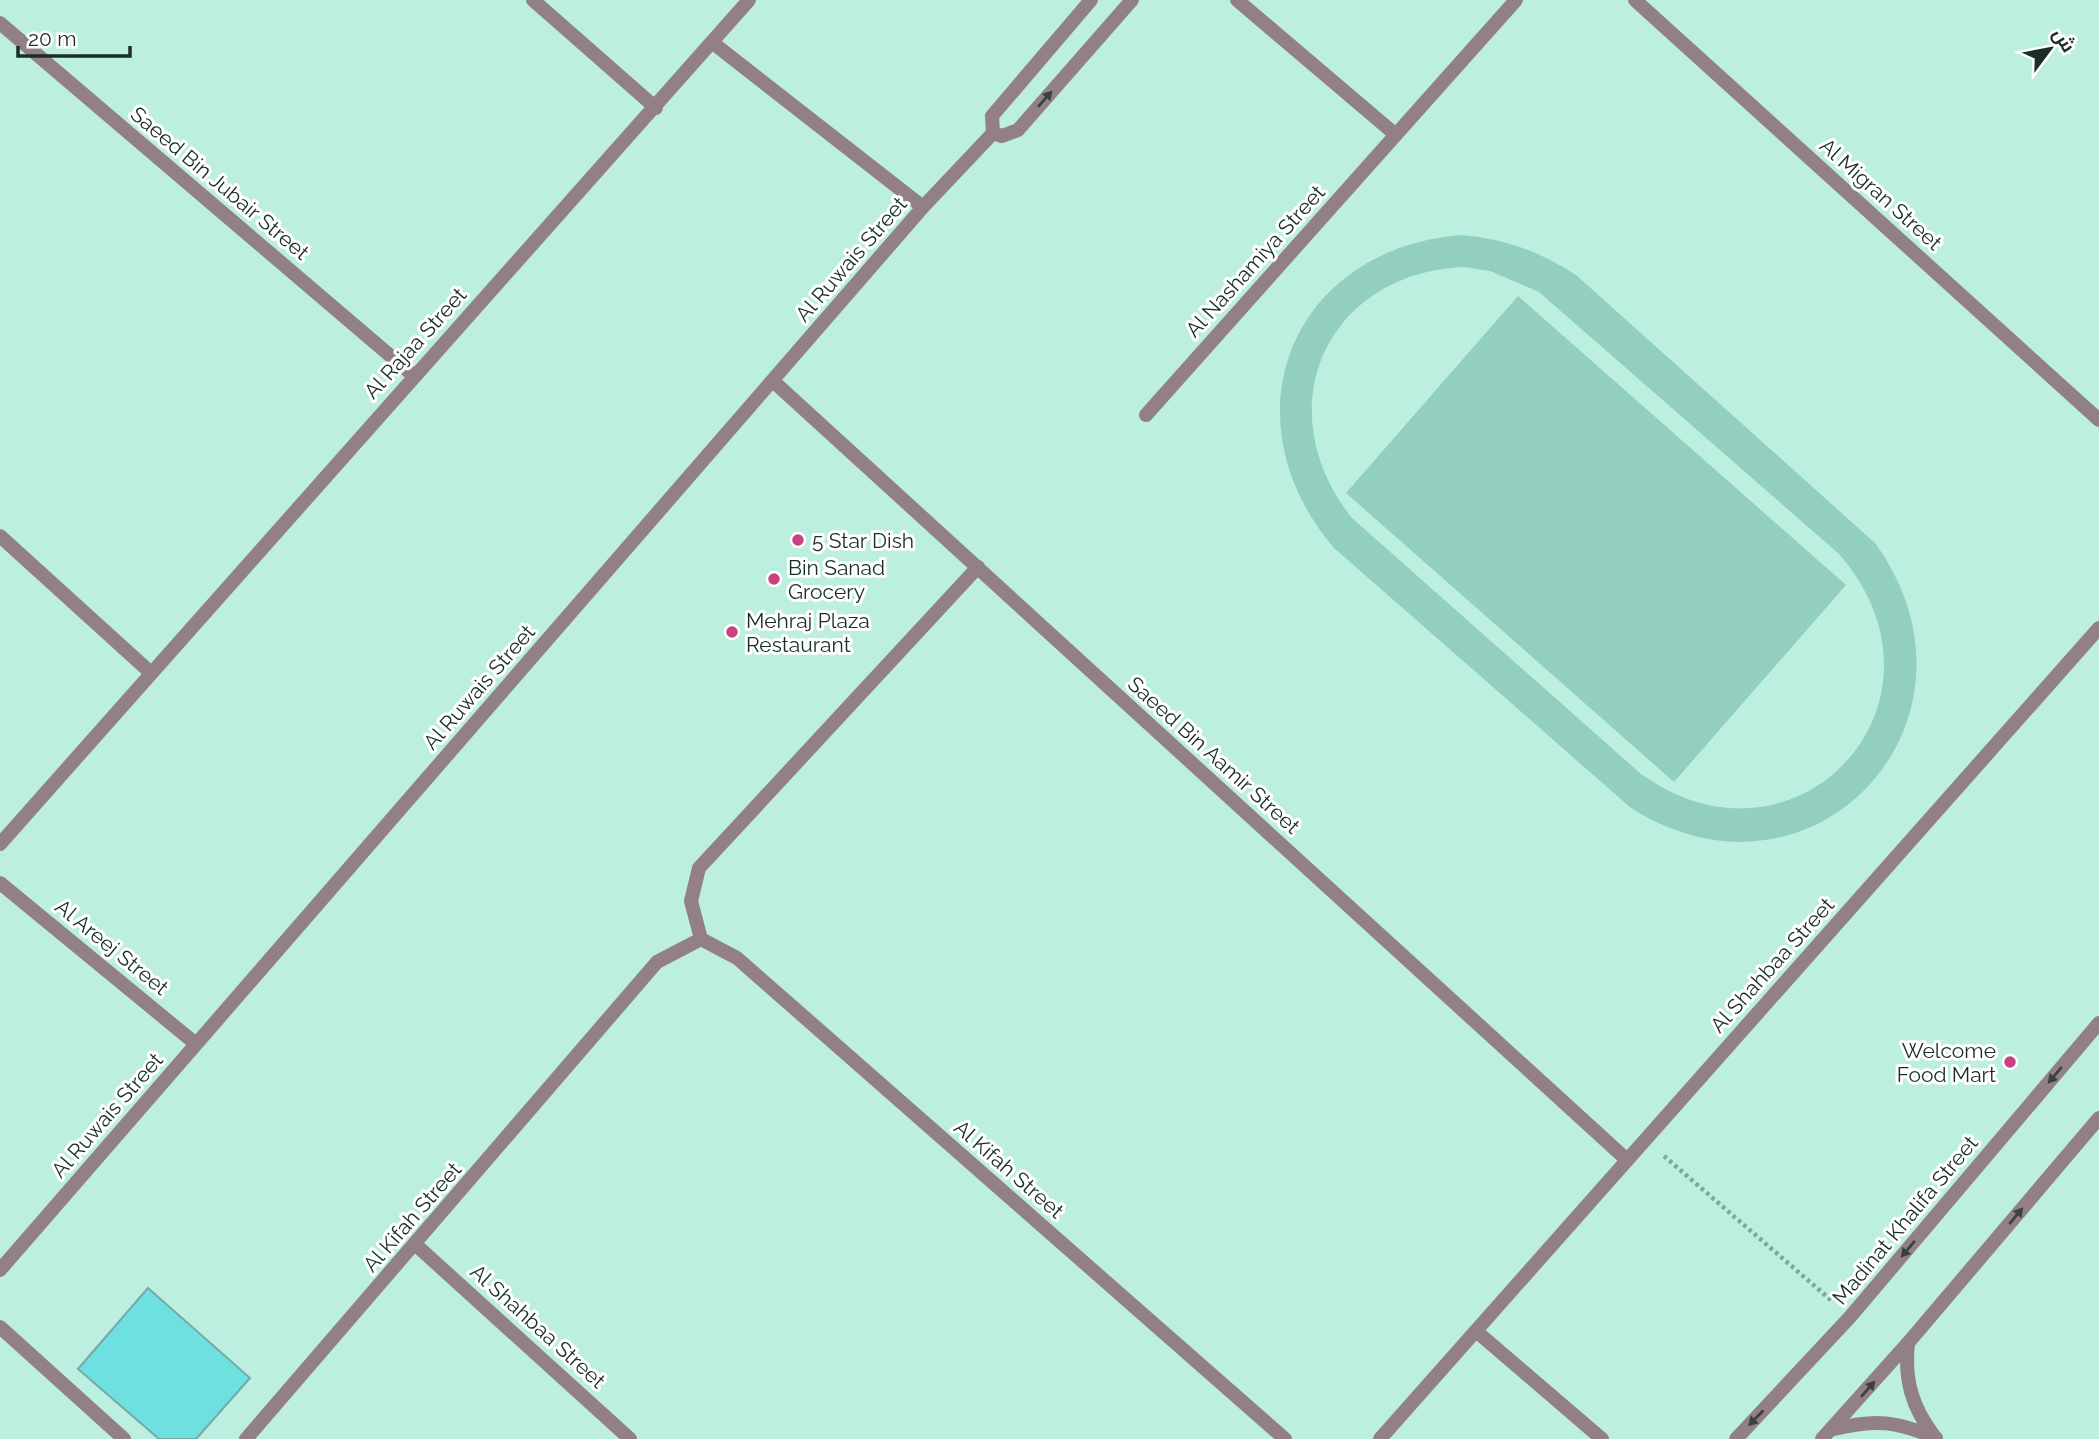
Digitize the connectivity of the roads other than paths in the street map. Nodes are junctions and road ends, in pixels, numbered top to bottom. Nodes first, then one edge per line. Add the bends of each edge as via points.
1 (533, 0) edge
2 (750, 0) edge
3 (1091, 0) edge
4 (1132, 0) edge
5 (1237, 0) edge
6 (1516, 0) edge
7 (1635, 0) edge
8 (0, 23) edge
9 (713, 43) junction
10 (656, 108) junction
11 (993, 133) junction
12 (1396, 135) junction
13 (923, 207) junction
14 (414, 376) junction
15 (773, 381) junction
16 (1146, 415) dead end
17 (2099, 420) edge
18 (0, 536) edge
19 (978, 567) junction
20 (2099, 628) edge
21 (151, 673) junction
22 (0, 844) edge
23 (0, 883) edge
24 (701, 939) junction
25 (2099, 1023) edge
26 (196, 1044) junction
27 (2099, 1118) edge
28 (1627, 1160) junction
29 (416, 1245) junction
30 (0, 1270) edge
31 (0, 1327) edge
32 (1476, 1331) junction
33 (1908, 1343) junction
34 (1834, 1429) junction
35 (1603, 1438) edge
36 (1936, 1438) edge
37 (124, 1439) edge
38 (246, 1439) edge
39 (630, 1439) edge
40 (1284, 1439) edge
41 (1380, 1439) edge
42 (1736, 1439) edge
43 (1822, 1439) edge

1 - 10 street
2 - 9 street, Al Rajaa Street
3 - 11 street via 992,116
11 -> 4 street via 1018,130
5 - 12 street
6 - 12 street, Al Nashamiya Street
7 - 17 street, Al Migran Street
8 - 14 street, Saeed Bin Jubair Street
9 - 10 street, Al Rajaa Street
9 - 13 street
10 - 14 street, Al Rajaa Street
11 - 13 street, Al Ruwais Street
12 - 16 street, Al Nashamiya Street
13 - 15 street, Al Ruwais Street
14 - 21 street, Al Rajaa Street
15 - 19 street, Saeed Bin Aamir Street
15 - 26 street, Al Ruwais Street
18 - 21 street
19 - 24 street via 699,868 691,901
19 - 28 street, Saeed Bin Aamir Street
20 - 28 street, Al Shahbaa Street
21 - 22 street, Al Rajaa Street
23 - 26 street, Al Areej Street
24 - 29 street, Al Kifah Street via 657,962
24 - 40 street, Al Kifah Street via 737,958
25 -> 42 street, Madinat Khalifa Street via 1850,1317
26 - 30 street, Al Ruwais Street
33 -> 27 street
28 - 32 street, Al Shahbaa Street
29 - 38 street, Al Kifah Street
29 - 39 street, Al Shahbaa Street
31 - 37 street
32 - 35 street
32 - 41 street, Al Shahbaa Street
34 -> 33 street
33 - 36 street via 1910,1394 1920,1418
34 - 36 street via 1868,1421 1903,1424
34 - 43 street

